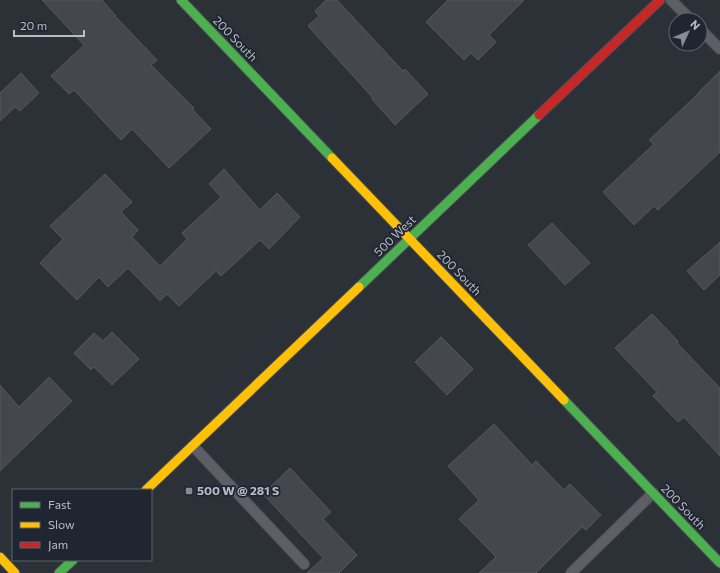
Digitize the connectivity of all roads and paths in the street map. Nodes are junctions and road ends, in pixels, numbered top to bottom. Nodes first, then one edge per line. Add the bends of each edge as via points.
1 (181, 0) edge
2 (660, 0) edge
3 (671, 0) edge
4 (683, 12) edge
5 (708, 37) edge
6 (720, 49) edge
7 (410, 238) junction
8 (192, 446) junction
9 (147, 489) edge
10 (652, 493) junction
11 (0, 557) edge
12 (72, 561) edge
13 (720, 563) edge
14 (304, 564) dead end
15 (15, 573) edge
16 (59, 573) edge
17 (571, 573) edge

1 - 7 street, 200 South
2 - 7 street, 500 West
3 - 4 lane
5 - 6 lane
7 - 8 street, 500 West
7 - 10 street, 200 South
8 - 9 street, 500 West
8 - 14 lane
10 - 13 street, 200 South
10 - 17 lane
11 - 15 street
12 - 16 street

